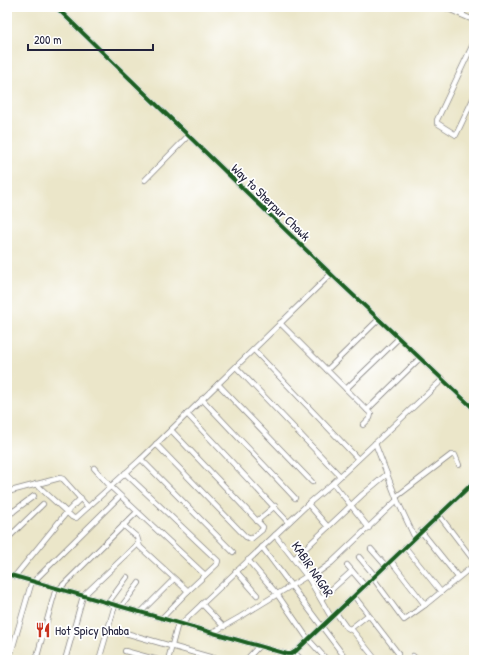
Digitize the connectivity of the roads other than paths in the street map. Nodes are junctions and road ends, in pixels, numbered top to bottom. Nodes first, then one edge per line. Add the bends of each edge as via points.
1 (56, 7) edge
2 (445, 7) edge
3 (465, 7) edge
4 (462, 15) junction
5 (474, 16) edge
6 (474, 42) edge
7 (474, 97) edge
8 (188, 136) junction
9 (145, 180) dead end
10 (331, 274) junction
11 (379, 319) junction
12 (280, 323) junction
13 (399, 338) junction
14 (254, 350) junction
15 (420, 358) junction
16 (236, 367) junction
17 (327, 370) junction
18 (443, 379) junction
19 (218, 384) junction
20 (346, 389) junction
21 (202, 399) junction
22 (474, 409) edge
23 (367, 410) junction
24 (187, 414) junction
25 (363, 425) dead end
26 (171, 430) junction
27 (156, 444) junction
28 (375, 444) junction
29 (141, 459) junction
30 (358, 459) junction
31 (459, 464) dead end
32 (94, 468) dead end
33 (125, 473) junction
34 (387, 474) junction
35 (340, 476) junction
36 (312, 482) dead end
37 (474, 482) edge
38 (333, 483) junction
39 (36, 484) junction
40 (110, 486) junction
41 (7, 492) edge
42 (34, 496) dead end
43 (120, 496) junction
44 (81, 498) junction
45 (295, 498) dead end
46 (396, 498) junction
47 (43, 504) dead end
48 (308, 504) junction
49 (7, 506) edge
50 (275, 506) junction
51 (351, 506) junction
52 (88, 507) junction
53 (13, 512) junction
54 (67, 512) junction
55 (137, 512) junction
56 (439, 515) junction
57 (7, 516) edge
58 (257, 521) junction
59 (288, 522) junction
60 (123, 525) junction
61 (328, 526) junction
62 (369, 528) junction
63 (421, 531) junction
64 (275, 535) junction
65 (415, 538) junction
66 (7, 539) edge
67 (138, 544) junction
68 (262, 547) junction
69 (405, 547) junction
70 (371, 549) dead end
71 (233, 552) dead end
72 (359, 557) dead end
73 (294, 559) junction
74 (248, 560) junction
75 (474, 560) edge
76 (391, 561) junction
77 (347, 565) dead end
78 (474, 565) edge
79 (386, 566) junction
80 (236, 571) junction
81 (352, 571) junction
82 (7, 574) edge
83 (205, 575) junction
84 (15, 576) junction
85 (127, 577) dead end
86 (374, 577) junction
87 (458, 577) junction
88 (308, 578) junction
89 (174, 579) junction
90 (33, 581) junction
91 (139, 583) dead end
92 (292, 586) junction
93 (365, 586) junction
94 (57, 588) junction
95 (188, 591) junction
96 (441, 592) junction
97 (277, 594) junction
98 (257, 595) dead end
99 (83, 596) junction
100 (354, 596) junction
101 (321, 599) junction
102 (108, 603) junction
103 (202, 604) junction
104 (115, 605) junction
105 (426, 605) junction
106 (121, 606) junction
107 (141, 612) junction
108 (336, 613) junction
109 (368, 615) junction
110 (331, 617) junction
111 (162, 618) junction
112 (179, 623) junction
113 (322, 626) junction
114 (224, 627) junction
115 (350, 629) junction
116 (122, 632) dead end
117 (212, 633) junction
118 (308, 639) junction
119 (171, 646) junction
120 (259, 646) junction
121 (125, 651) dead end
122 (293, 653) junction
123 (344, 656) dead end
124 (413, 656) dead end
125 (9, 660) edge
126 (36, 660) edge
127 (65, 660) edge
128 (99, 660) edge
129 (158, 660) edge
130 (168, 660) edge
131 (220, 660) edge
132 (246, 660) edge
133 (287, 660) edge
134 (302, 660) edge
135 (327, 660) edge
136 (376, 660) edge
137 (396, 660) edge
138 (418, 660) edge

1 - 8 street, Way to Sherpur Chowk
2 - 4 street
3 - 4 street
4 - 5 street via 471,19
6 - 7 street via 437,123 456,135
8 - 9 street
8 - 10 street, Way to Sherpur Chowk
10 - 11 street, Way to Sherpur Chowk
10 - 12 street
11 - 13 street, Way to Sherpur Chowk
11 - 17 street
12 - 14 street
12 - 17 street
13 - 15 street, Way to Sherpur Chowk
13 - 20 street
14 - 16 street
14 - 30 street
15 - 18 street, Way to Sherpur Chowk
15 - 23 street
16 - 19 street
16 - 35 street
17 - 20 street
18 - 22 street, Way to Sherpur Chowk
18 - 28 street
19 - 21 street
19 - 36 street
20 - 23 street
21 - 24 street
21 - 45 street
23 - 25 street via 371,416
24 - 26 street
24 - 50 street
26 - 27 street
26 - 58 street
27 - 29 street
27 - 58 street via 247,539 262,529
28 - 30 street
28 - 34 street
29 - 33 street
29 - 71 street
30 - 35 street
31 - 46 street via 455,455 451,455
32 - 40 street
33 - 40 street
33 - 83 street via 218,560
34 - 46 street
34 - 51 street
35 - 38 street
37 - 56 street
38 - 48 street
38 - 51 street
39 - 41 street
39 - 44 street via 60,478
39 - 54 street
40 - 43 street
40 - 52 street
42 - 53 street
43 - 55 street
43 - 90 street
44 - 52 street
44 - 54 street
46 - 62 street
46 - 65 street
47 - 66 street
48 - 59 street
48 - 61 street
49 - 53 street
50 - 58 street
50 - 59 street
51 - 61 street
51 - 62 street
52 - 54 street via 74,518
53 - 57 street
54 - 84 street
55 - 60 street
55 - 83 street
56 - 63 street
56 - 75 street
59 - 64 street
60 - 67 street via 137,537
60 - 94 street
61 - 73 street
62 - 88 street via 331,563
63 - 65 street
63 - 87 street
64 - 68 street
64 - 73 street, KABIR NAGAR
65 - 69 street
67 - 89 street
67 - 99 street
68 - 74 street
68 - 92 street
69 - 76 street
69 - 96 street
70 - 79 street
72 - 86 street
73 - 88 street, KABIR NAGAR
74 - 80 street
74 - 97 street
76 - 79 street
76 - 105 street
77 - 81 street
78 - 87 street
79 - 86 street
80 - 98 street
80 - 103 street
81 - 93 street
81 - 101 street
82 - 84 street
83 - 95 street
84 - 90 street
85 - 102 street
86 - 93 street
86 - 105 street via 404,620
87 - 96 street
88 - 92 street
88 - 101 street, KABIR NAGAR
89 - 95 street
89 - 107 street
90 - 94 street
90 - 125 street
91 - 106 street
92 - 97 street
92 - 113 street
93 - 100 street
94 - 99 street
94 - 126 street
95 - 111 street
96 - 105 street
97 - 114 street
97 - 118 street
99 - 102 street
99 - 127 street
100 - 108 street
100 - 109 street
101 - 110 street, KABIR NAGAR
102 - 104 street
103 - 112 street
103 - 114 street
104 - 106 street
104 - 128 street
106 - 107 street
107 - 111 street
108 - 110 street
108 - 115 street
109 - 115 street
109 - 137 street via 398,653
110 - 113 street
111 - 112 street
112 - 117 street
112 - 119 street
113 - 118 street
113 - 123 street
114 - 117 street
115 - 136 street
116 - 119 street
117 - 120 street
118 - 122 street
118 - 135 street
119 - 130 street
119 - 131 street
120 - 122 street via 287,654
120 - 132 street
121 - 129 street
122 - 133 street
122 - 134 street
124 - 138 street

